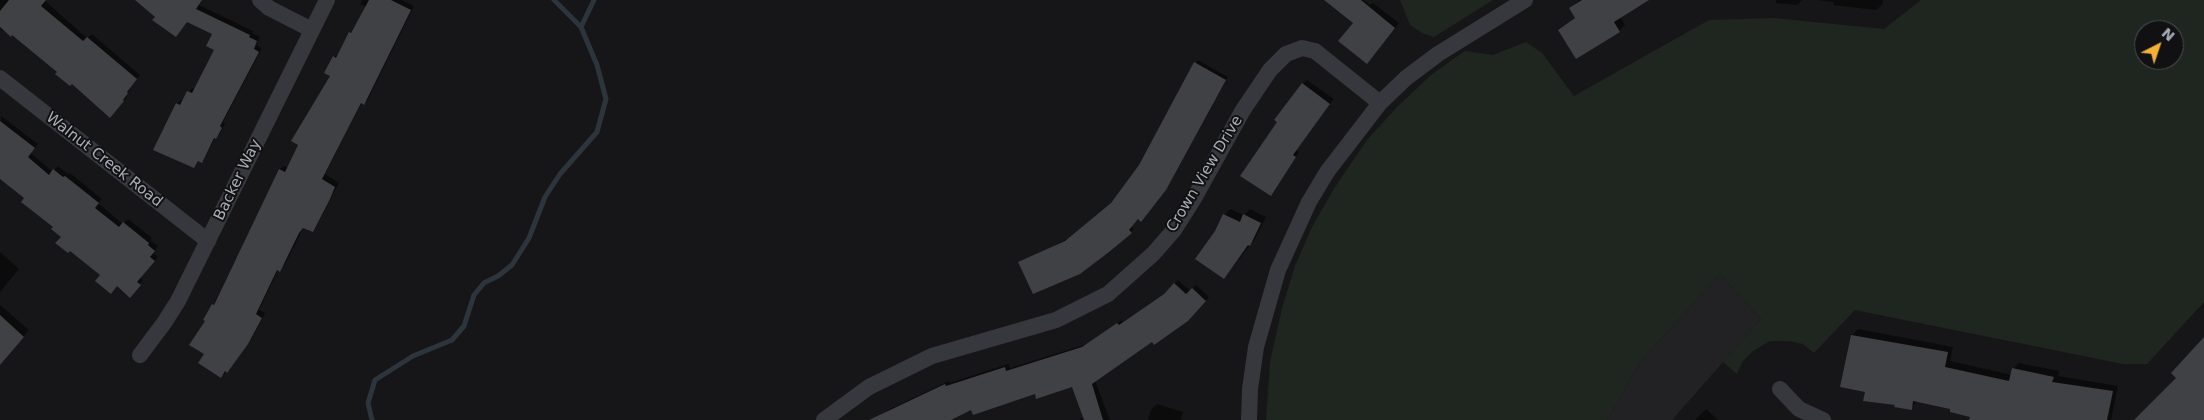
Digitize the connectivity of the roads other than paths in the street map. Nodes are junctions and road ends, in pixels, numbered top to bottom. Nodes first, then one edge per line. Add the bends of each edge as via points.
1 (260, 0) edge
2 (327, 0) edge
3 (1525, 0) edge
4 (312, 30) junction
5 (0, 78) edge
6 (1380, 103) junction
7 (208, 241) junction
8 (140, 355) dead end
9 (1780, 389) dead end
10 (824, 420) edge
11 (1249, 420) edge
12 (1822, 420) edge

1 - 4 street
2 - 4 street, Backer Way
3 - 6 street via 1438,54
4 - 7 street, Backer Way
5 - 7 street, Walnut Creek Road
6 - 10 street, Crown View Drive via 1315,51 1302,48 1286,54 1270,70 1243,110 1174,230 1153,254 1108,294 1050,322 932,356 869,387
6 - 11 street via 1327,172 1281,262 1256,347
7 - 8 street, Backer Way via 178,301
9 - 12 street via 1800,409

